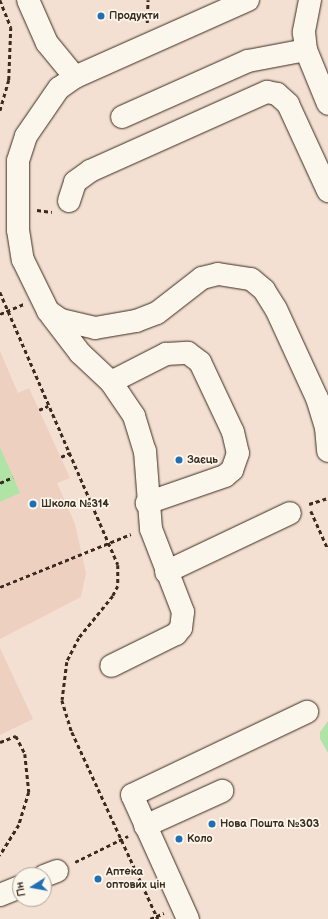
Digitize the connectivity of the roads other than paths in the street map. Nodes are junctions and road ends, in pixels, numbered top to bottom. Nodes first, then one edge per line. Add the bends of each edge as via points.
1 (28, 0) edge
2 (248, 0) edge
3 (310, 0) edge
4 (306, 50) junction
5 (75, 77) junction
6 (328, 104) edge
7 (122, 117) dead end
8 (328, 191) edge
9 (62, 206) road end
10 (48, 311) junction
11 (111, 382) junction
12 (328, 451) edge
13 (147, 503) junction
14 (299, 508) road end
15 (166, 572) junction
16 (111, 666) dead end
17 (307, 712) dead end
18 (222, 791) dead end
19 (145, 826) junction
20 (12, 891) edge
21 (0, 896) edge
22 (188, 919) edge

1 - 5 lane via 47,43
2 - 5 lane
3 - 4 lane via 304,32
4 - 6 lane
4 - 7 lane via 248,61
5 - 10 lane via 59,88 44,107 26,136 18,161 18,230 23,260
8 - 9 lane via 288,104 277,94 267,92 90,171 75,182
10 - 11 lane via 70,342
10 - 12 lane via 61,320 76,325 95,328 117,325 157,313 202,278 218,274 251,279 264,290 276,309 317,398 326,428
11 - 13 lane via 131,410 141,434 145,451
11 - 13 lane via 166,354 188,353 200,362 233,432 238,453 232,470 225,476
13 - 15 lane via 151,529
14 - 15 lane
15 - 16 lane via 182,612 182,628 170,639
17 - 19 lane via 132,795
18 - 19 lane
19 - 22 lane
20 - 21 lane

